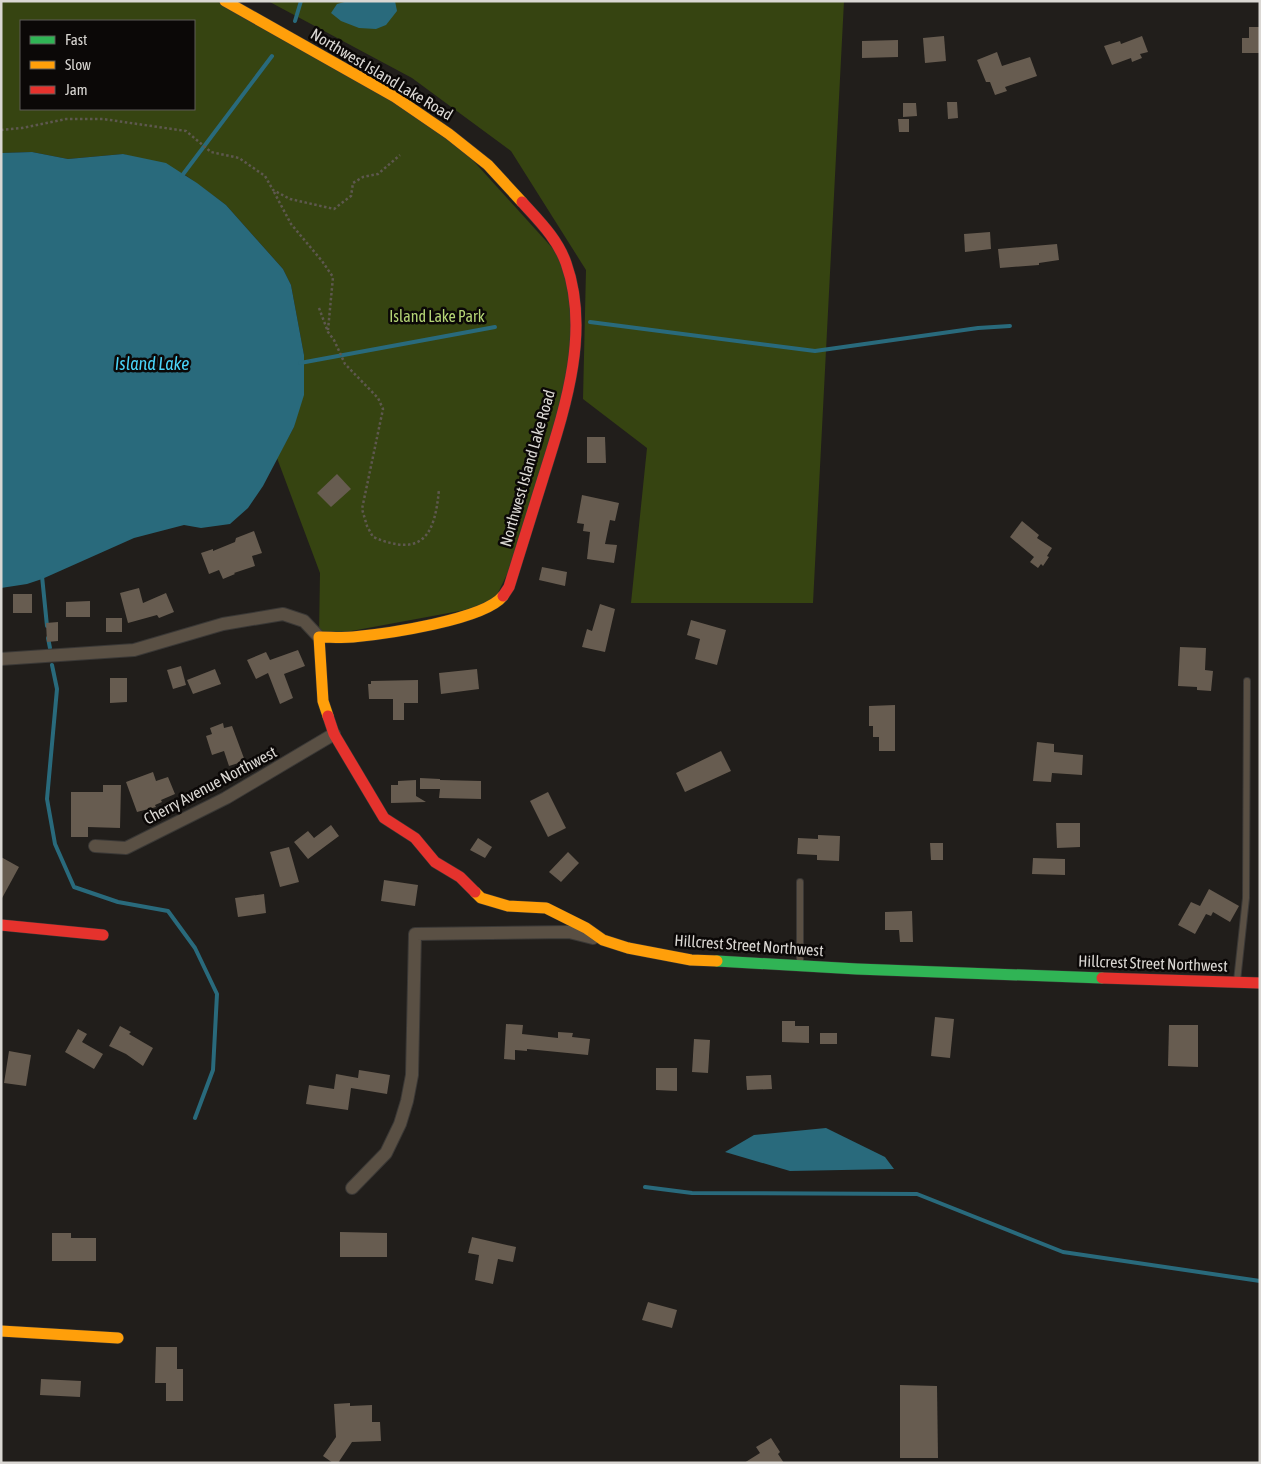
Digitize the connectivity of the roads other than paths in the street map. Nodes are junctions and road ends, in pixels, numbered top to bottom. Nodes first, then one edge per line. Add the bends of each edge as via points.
1 (225, 1) edge
2 (319, 637) junction
3 (1, 659) edge
4 (1246, 681) dead end
5 (334, 734) junction
6 (95, 846) dead end
7 (800, 882) dead end
8 (1, 925) edge
9 (103, 935) dead end
10 (603, 940) junction
11 (800, 966) junction
12 (1236, 982) junction
13 (1260, 983) edge
14 (352, 1188) dead end
15 (1, 1331) edge
16 (118, 1338) dead end

1 - 2 street, Northwest Island Lake Road via 395,97 450,134 488,165 552,235 566,263 576,308 574,350 564,410 509,587 502,599 461,617 389,632
2 - 3 street via 304,621 283,614 223,624 134,650
2 - 5 street, Hillcrest Street Northwest via 323,701
4 - 12 lane via 1246,898
5 - 6 street, Cherry Avenue Northwest via 226,798 126,848
5 - 10 street, Hillcrest Street Northwest via 384,818 415,838 436,862 481,898 508,906 546,908
7 - 11 lane
8 - 9 street
10 - 11 street, Hillcrest Street Northwest via 691,960
10 - 14 street via 569,932 415,934 412,1075 407,1100 386,1153
11 - 12 street, Hillcrest Street Northwest
12 - 13 street, Hillcrest Street Northwest
15 - 16 street

